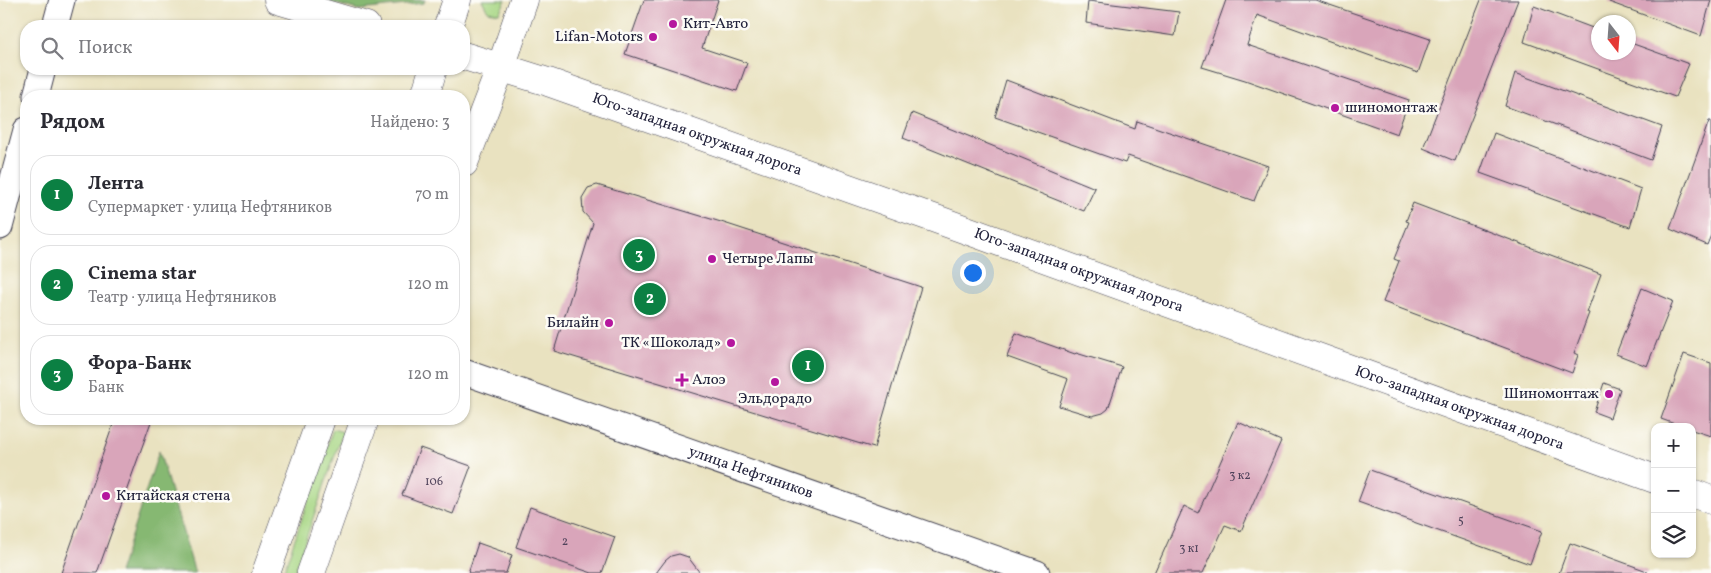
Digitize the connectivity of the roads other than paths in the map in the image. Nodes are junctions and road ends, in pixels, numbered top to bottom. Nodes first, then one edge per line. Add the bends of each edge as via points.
1 (62, 0) edge
2 (278, 0) edge
3 (457, 0) edge
4 (524, 0) edge
5 (57, 20) edge
6 (346, 20) edge
7 (450, 20) edge
8 (470, 58) edge
9 (501, 67) junction
10 (41, 75) edge
11 (431, 75) edge
12 (38, 90) edge
13 (427, 90) edge
14 (470, 147) edge
15 (20, 152) edge
16 (0, 227) edge
17 (470, 374) edge
18 (319, 425) edge
19 (358, 425) edge
20 (1651, 478) edge
21 (1696, 494) edge
22 (1711, 500) edge
23 (266, 573) edge
24 (311, 573) edge
25 (1037, 573) edge

1 - 5 street
2 - 6 main road
3 - 7 main road
4 - 9 main road
8 - 9 main road, Юго-западная окружная дорога
9 - 14 main road
9 - 20 main road, Юго-западная окружная дорога via 936,219
10 - 12 street
11 - 13 main road
15 - 16 street
17 - 25 street, улица Нефтяников
18 - 23 main road
19 - 24 main road
21 - 22 main road

